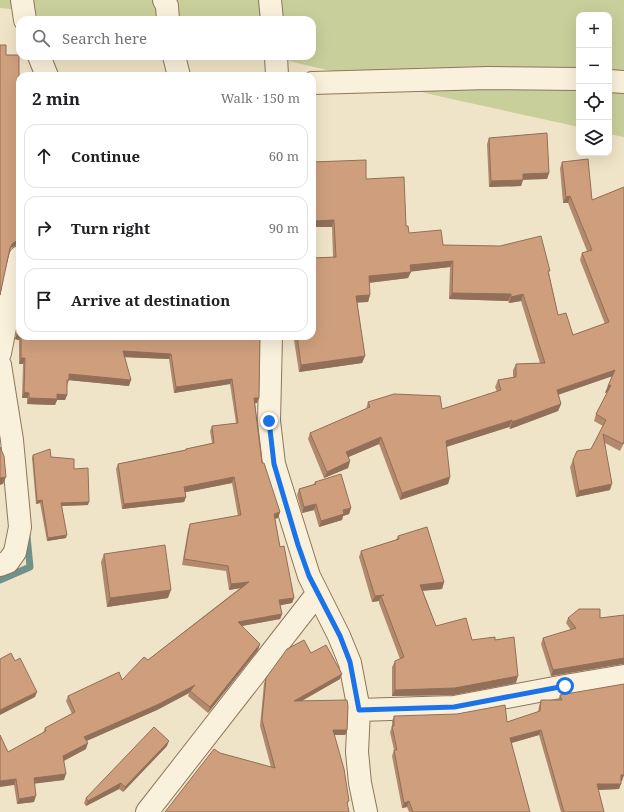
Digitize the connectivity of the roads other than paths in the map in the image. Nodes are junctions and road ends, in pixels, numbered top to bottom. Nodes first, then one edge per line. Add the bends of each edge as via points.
1 (22, 0) edge
2 (164, 0) edge
3 (270, 0) edge
4 (24, 16) edge
5 (168, 16) edge
6 (272, 16) edge
7 (41, 60) edge
8 (175, 60) edge
9 (276, 60) edge
10 (45, 72) edge
11 (178, 72) edge
12 (277, 72) edge
13 (576, 79) edge
14 (612, 80) edge
15 (624, 82) edge
16 (316, 83) edge
17 (16, 273) edge
18 (271, 340) edge
19 (0, 353) edge
20 (0, 365) edge
21 (0, 565) edge
22 (317, 594) junction
23 (624, 676) edge
24 (359, 710) junction
25 (147, 812) edge
26 (366, 812) edge

1 - 4 street
2 - 5 street
3 - 6 street
7 - 10 street
8 - 11 street
9 - 12 street
13 - 16 street via 488,78
14 - 15 street
17 - 19 street
18 - 22 street via 269,421 274,464 298,545
20 - 21 street via 12,440 20,527 15,552 8,562
22 - 24 street via 340,636 350,662
22 - 25 street
23 - 24 street via 454,707
24 - 26 street via 357,752

